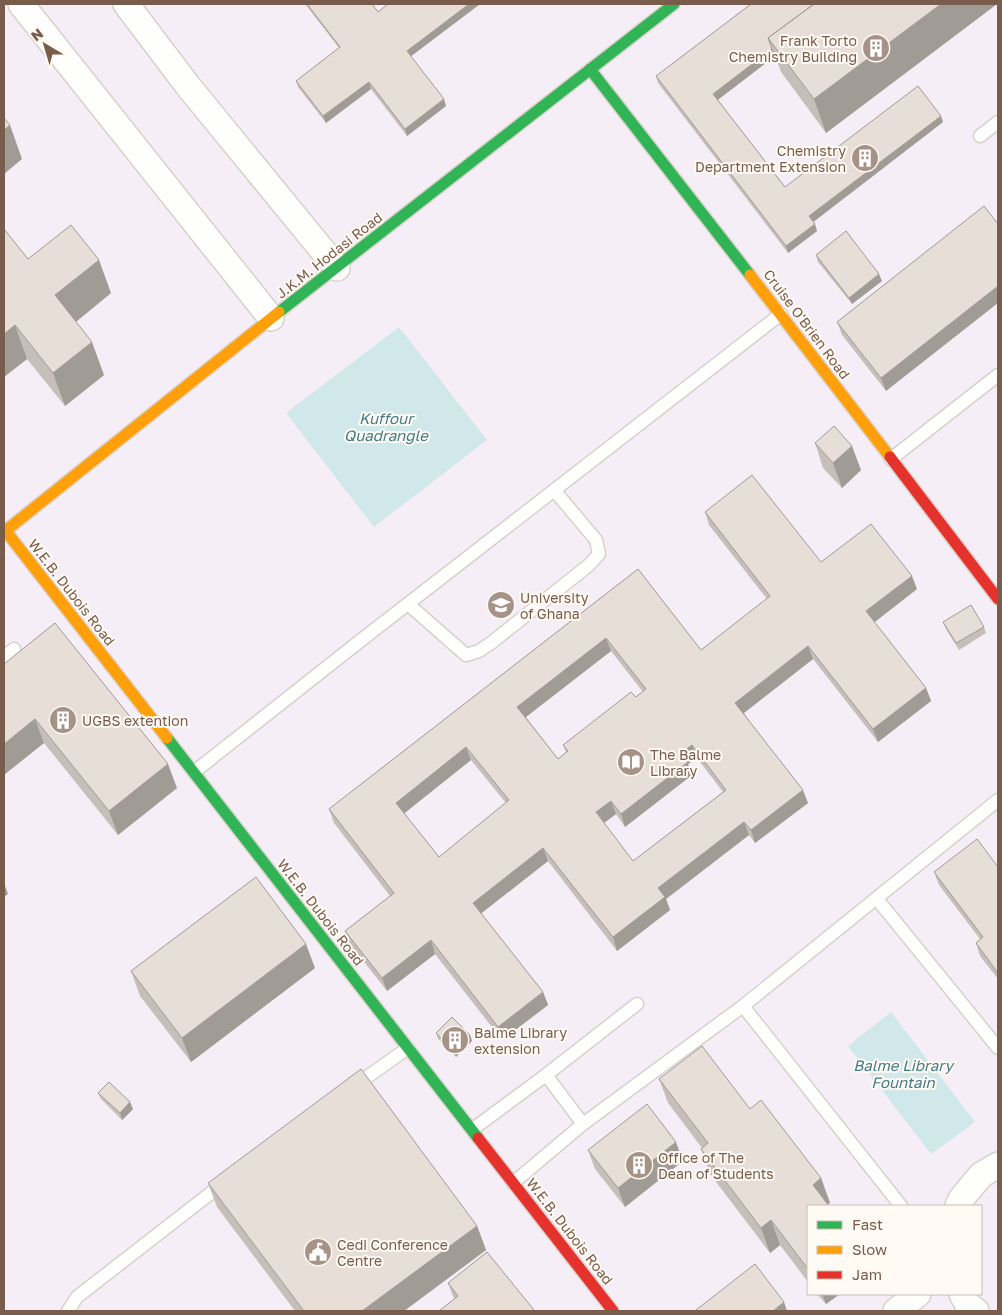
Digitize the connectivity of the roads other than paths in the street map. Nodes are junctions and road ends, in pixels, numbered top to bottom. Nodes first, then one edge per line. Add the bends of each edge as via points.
1 (21, 4) edge
2 (126, 4) edge
3 (674, 4) edge
4 (590, 69) junction
5 (998, 122) edge
6 (980, 136) dead end
7 (337, 268) junction
8 (781, 314) junction
9 (271, 318) junction
10 (998, 376) edge
11 (891, 459) junction
12 (554, 490) junction
13 (4, 531) edge
14 (998, 599) edge
15 (408, 604) junction
16 (194, 772) junction
17 (998, 800) edge
18 (877, 899) junction
19 (637, 1004) dead end
20 (744, 1006) junction
21 (408, 1048) junction
22 (998, 1048) edge
23 (546, 1075) junction
24 (344, 1093) edge
25 (583, 1124) junction
26 (473, 1129) junction
27 (998, 1165) edge
28 (234, 1175) edge
29 (513, 1183) junction
30 (900, 1205) edge
31 (958, 1205) edge
32 (917, 1295) edge
33 (963, 1295) edge
34 (68, 1311) edge
35 (613, 1311) edge
36 (896, 1311) edge
37 (976, 1311) edge

1 - 9 street
2 - 7 street via 188,86
3 - 4 street, J.K.M. Hodasi Road
4 - 7 street, J.K.M. Hodasi Road
4 - 8 street, Cruise O'Brien Road
5 - 6 lane
7 - 9 street, J.K.M. Hodasi Road
8 - 11 street, Cruise O'Brien Road
8 - 12 lane
9 - 13 street, J.K.M. Hodasi Road
10 - 11 lane
11 - 14 street, Cruise O'Brien Road via 988,579
12 - 15 lane
12 - 15 lane via 596,540 599,554 490,643 466,655
13 - 16 street, W.E.B. Dubois Road
15 - 16 lane
16 - 21 street, W.E.B. Dubois Road
17 - 18 lane
18 - 20 lane
18 - 22 lane
19 - 23 lane
20 - 25 lane
20 - 30 lane
21 - 24 lane
21 - 26 street, W.E.B. Dubois Road
23 - 25 lane
23 - 26 lane
25 - 29 lane
26 - 29 street, W.E.B. Dubois Road
27 - 31 street via 981,1175
28 - 34 lane via 78,1297
29 - 35 street, W.E.B. Dubois Road
32 - 36 street
33 - 37 street

